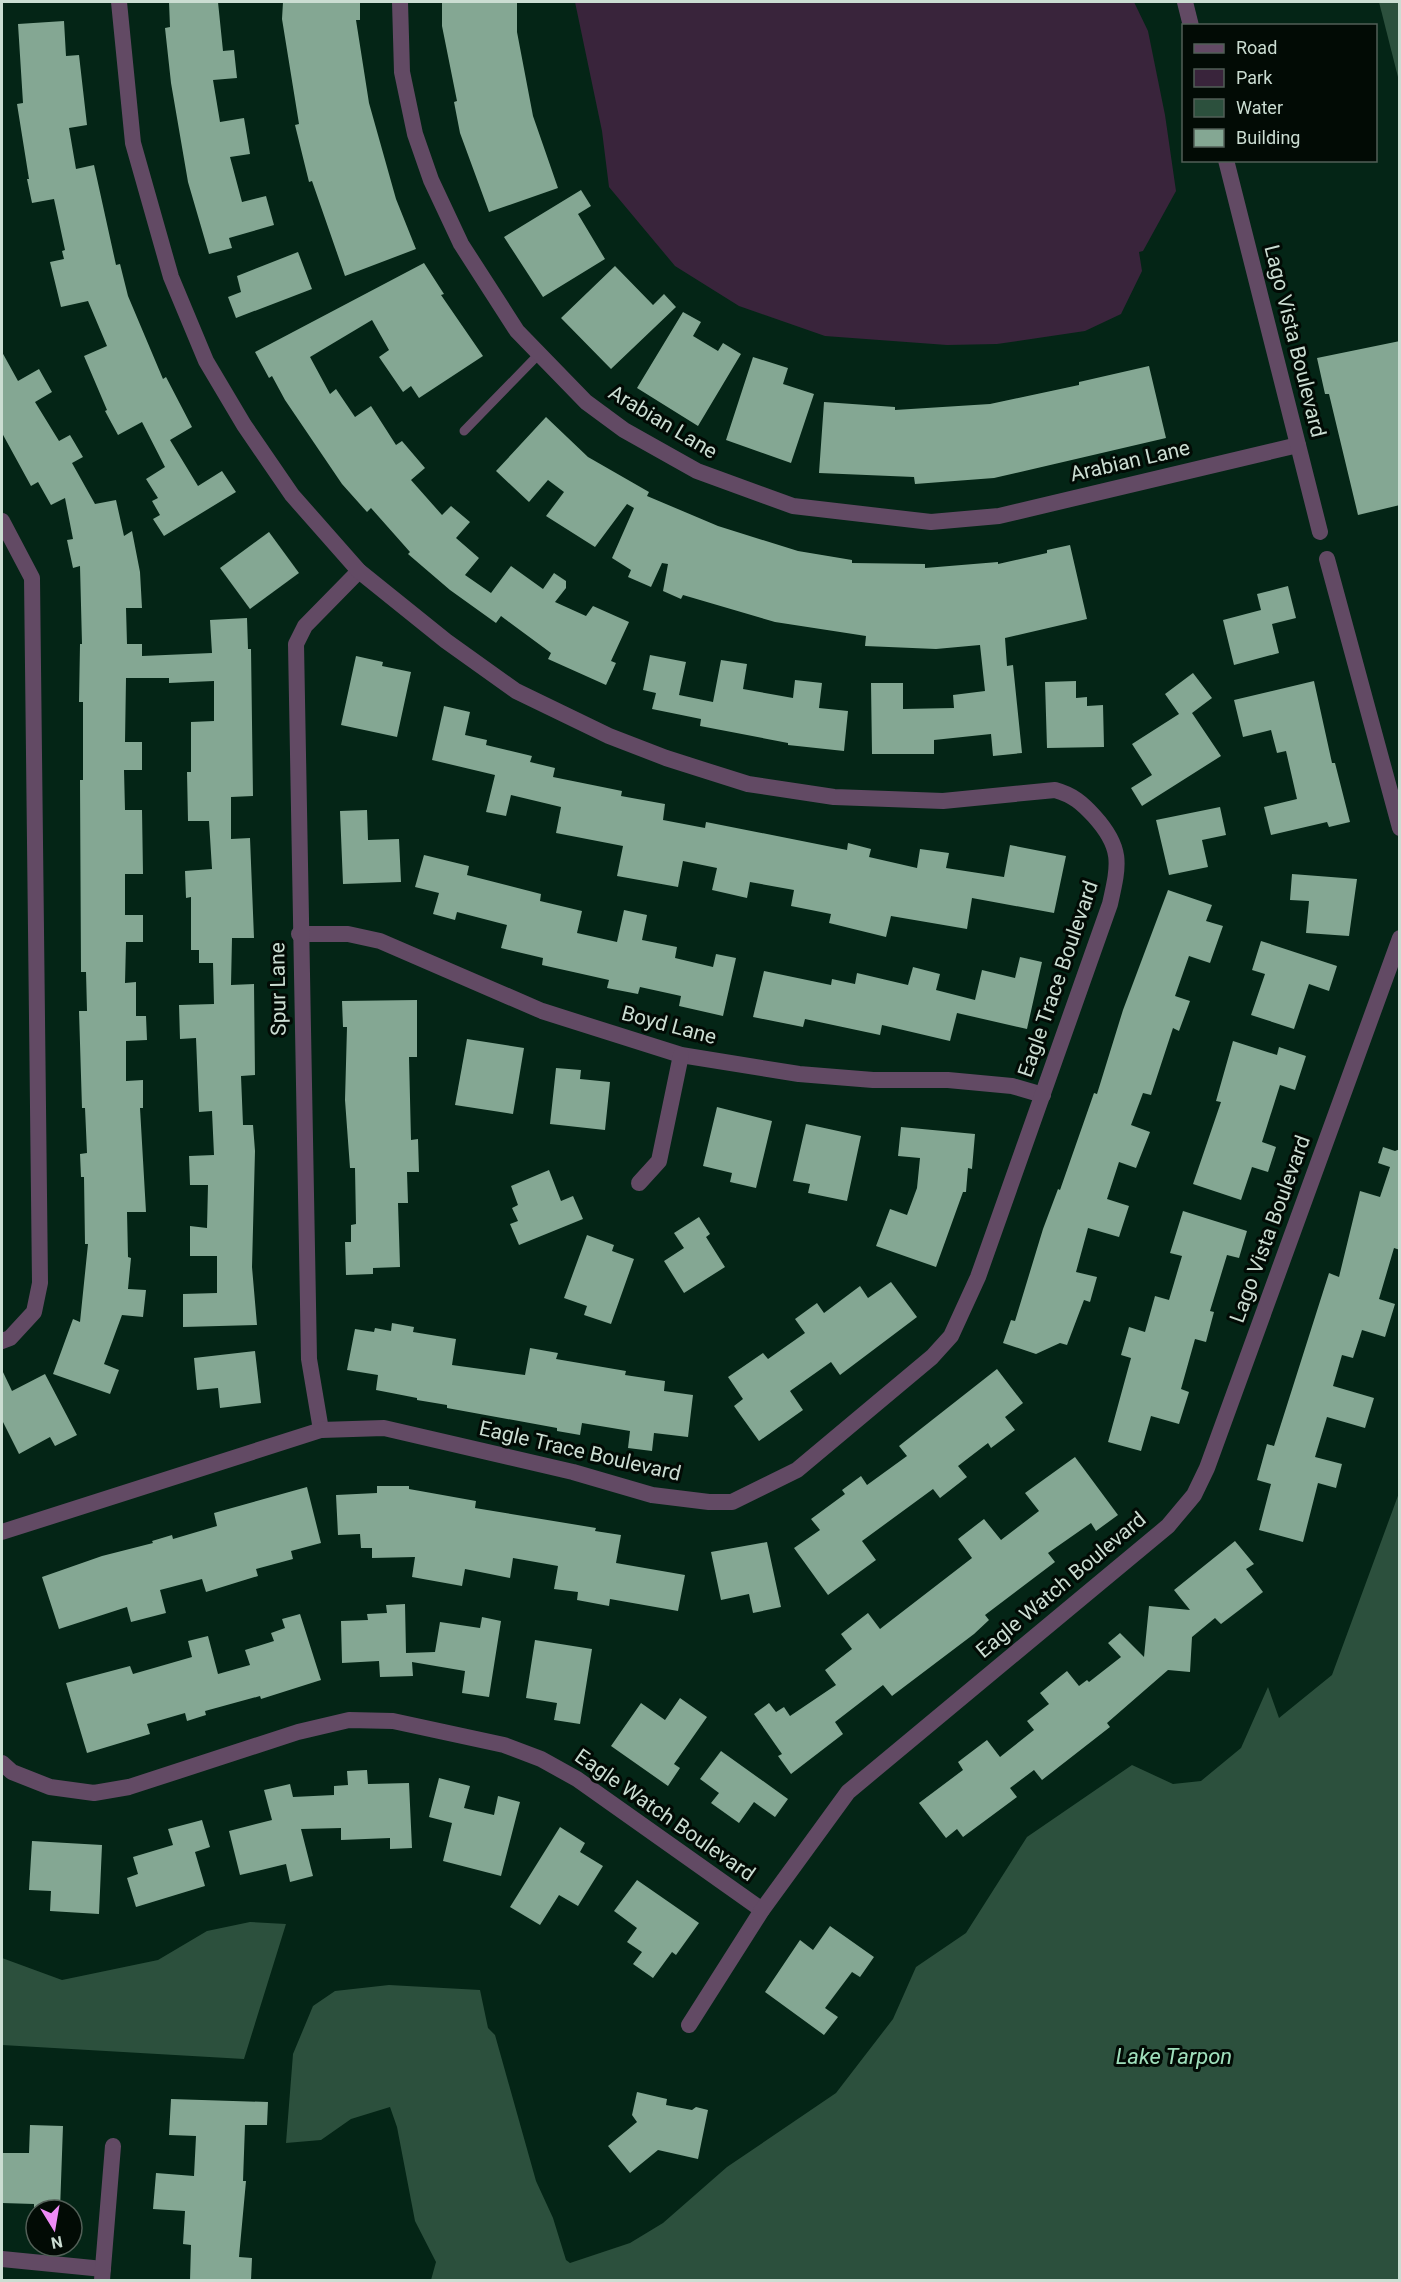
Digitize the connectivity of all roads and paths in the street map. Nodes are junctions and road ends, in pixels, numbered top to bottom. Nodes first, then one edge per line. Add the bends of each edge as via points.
1 (119, 2) edge
2 (400, 2) edge
3 (1185, 2) edge
4 (1190, 24) edge
5 (1227, 162) edge
6 (539, 354) junction
7 (464, 430) dead end
8 (1298, 445) junction
9 (2, 521) edge
10 (1320, 532) dead end
11 (1328, 559) dead end
12 (359, 571) junction
13 (1400, 828) edge
14 (299, 934) junction
15 (1400, 938) edge
16 (681, 1055) junction
17 (1043, 1095) junction
18 (639, 1183) dead end
19 (2, 1341) edge
20 (321, 1430) junction
21 (1168, 1526) joint
22 (2, 1532) edge
23 (2, 1763) edge
24 (762, 1910) junction
25 (688, 2025) dead end
26 (113, 2146) dead end
27 (2, 2259) edge
28 (103, 2275) edge

1 - 12 street, Eagle Trace Boulevard via 133,143 171,277 206,361 244,426 292,495
2 - 6 street, Arabian Lane via 402,72 430,180 461,244 517,331
3 - 4 street
5 - 8 street, Lago Vista Boulevard
6 - 7 lane
6 - 8 street, Arabian Lane via 586,402 624,430 697,471 793,506 931,522 999,516
8 - 10 street, Lago Vista Boulevard
9 - 19 street via 32,578 40,1283 34,1312 10,1338
11 - 13 street
12 - 14 street, Spur Lane via 305,626 296,644
12 - 17 street, Eagle Trace Boulevard via 516,691 609,736 666,758 748,784 834,796 943,801 1055,790 1078,800 1110,835 1117,858 1115,880
14 - 16 street, Boyd Lane via 348,934 380,940 542,1011
14 - 20 street, Spur Lane via 309,1359
15 - 21 street, Lago Vista Boulevard via 1207,1468 1194,1495
16 - 17 street, Boyd Lane via 799,1074 873,1080 948,1080 1012,1086
16 - 18 street via 659,1161
17 - 20 street, Eagle Trace Boulevard via 978,1277 951,1336 932,1357 797,1470 765,1487 732,1502 652,1495 573,1472 384,1428
20 - 22 street, Eagle Trace Boulevard
21 - 24 street, Eagle Watch Boulevard via 848,1792
23 - 24 street, Eagle Watch Boulevard via 12,1772 50,1787 94,1793 129,1787 298,1732 349,1720 393,1721 504,1745 541,1759 577,1779
24 - 25 street
26 - 28 street
27 - 28 street

